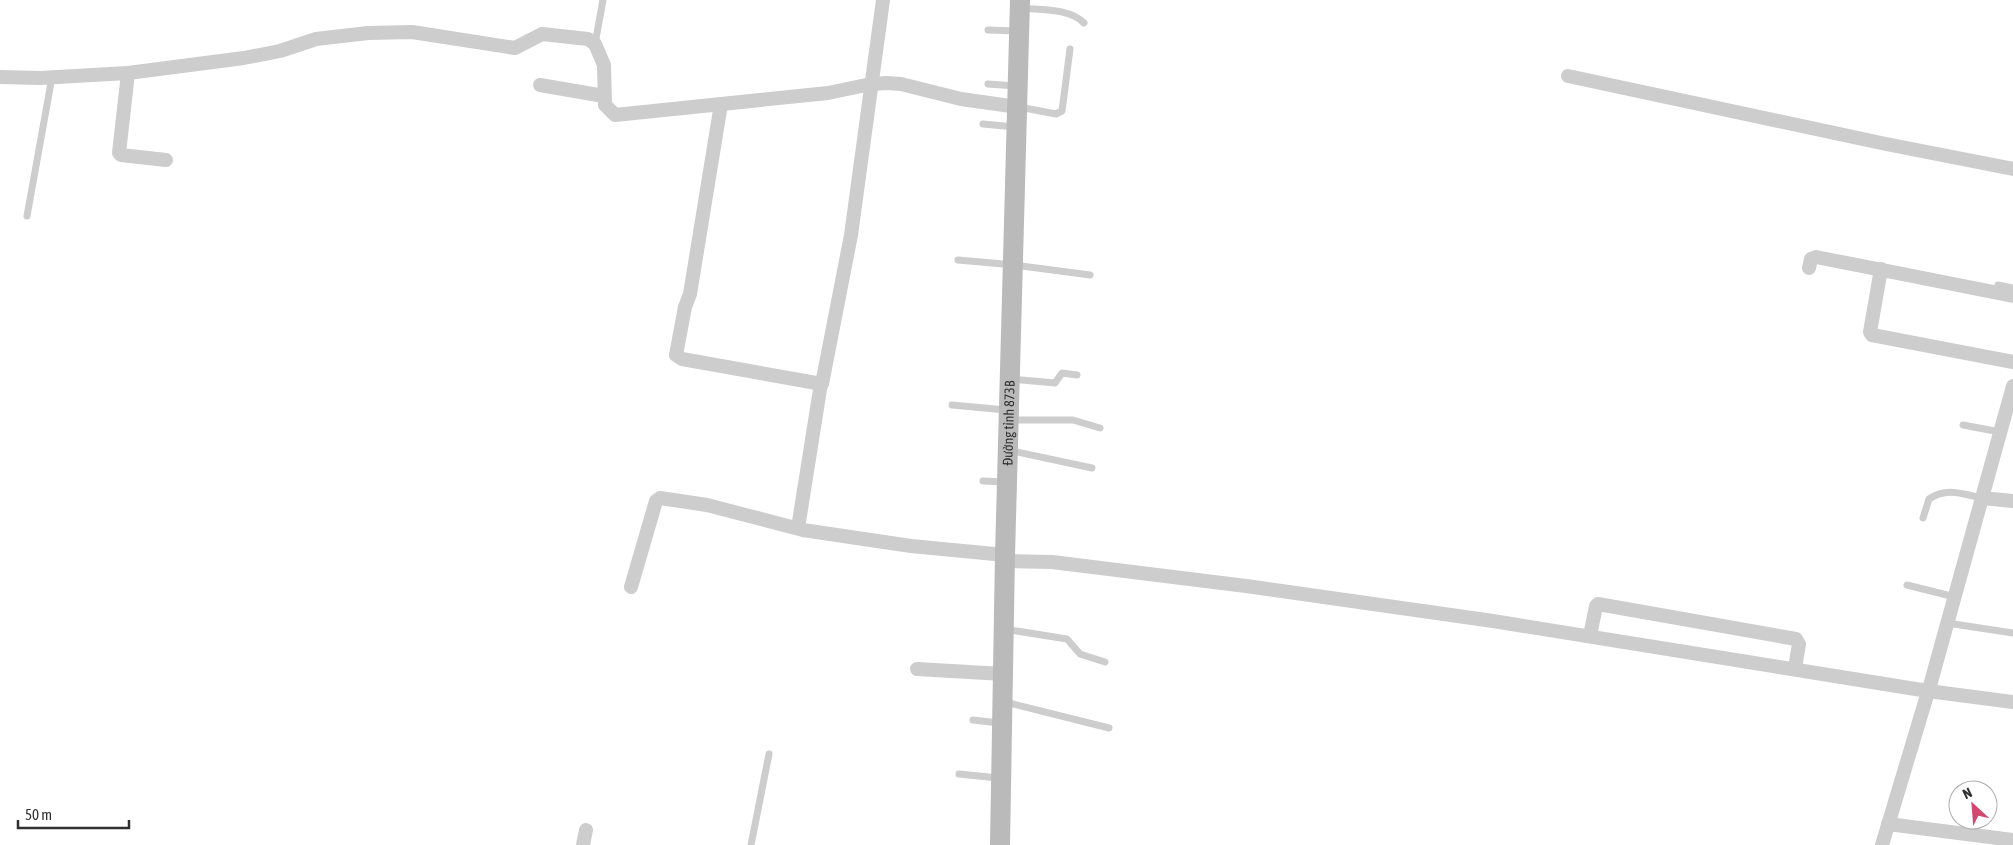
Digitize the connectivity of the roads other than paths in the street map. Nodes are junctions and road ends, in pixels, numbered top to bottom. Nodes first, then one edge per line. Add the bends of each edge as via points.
1 (603, 0) edge
2 (883, 0) edge
3 (1020, 4) edge
4 (1084, 23) dead end
5 (988, 30) dead end
6 (1020, 31) junction
7 (595, 44) junction
8 (1070, 49) dead end
9 (128, 72) junction
10 (1568, 76) dead end
11 (0, 77) edge
12 (52, 77) junction
13 (871, 84) junction
14 (988, 84) dead end
15 (540, 85) dead end
16 (1019, 86) junction
17 (604, 96) junction
18 (721, 104) junction
19 (1018, 107) junction
20 (983, 124) dead end
21 (1018, 127) junction
22 (166, 160) dead end
23 (2013, 169) edge
24 (27, 216) dead end
25 (958, 260) dead end
26 (1014, 265) junction
27 (1809, 268) dead end
28 (1881, 270) junction
29 (1090, 276) dead end
30 (1998, 285) dead end
31 (2013, 288) edge
32 (2013, 296) edge
33 (2013, 362) edge
34 (1077, 375) dead end
35 (1010, 379) junction
36 (821, 383) junction
37 (2013, 386) edge
38 (952, 405) dead end
39 (1009, 415) junction
40 (1963, 425) dead end
41 (1100, 428) dead end
42 (2000, 432) junction
43 (1008, 450) junction
44 (1092, 468) dead end
45 (983, 481) dead end
46 (1007, 482) junction
47 (1982, 498) junction
48 (2013, 501) edge
49 (1923, 518) dead end
50 (798, 528) junction
51 (1005, 558) junction
52 (1907, 585) dead end
53 (631, 587) dead end
54 (1954, 597) junction
55 (1947, 623) junction
56 (1004, 629) junction
57 (2013, 633) edge
58 (1590, 636) junction
59 (1105, 662) dead end
60 (1795, 668) junction
61 (917, 669) dead end
62 (1003, 674) junction
63 (1928, 691) junction
64 (1003, 702) junction
65 (2013, 702) edge
66 (973, 720) dead end
67 (1002, 723) junction
68 (1109, 728) dead end
69 (768, 754) dead end
70 (959, 774) dead end
71 (1001, 778) junction
72 (1888, 824) junction
73 (586, 830) dead end
74 (2013, 840) edge
75 (583, 845) edge
76 (751, 845) edge
77 (1000, 845) edge
78 (1882, 845) edge

1 - 7 lane
2 - 13 street
3 - 4 lane via 1078,17
3 - 6 main road, Đường tỉnh 873B
5 - 6 lane
6 - 16 main road, Đường tỉnh 873B
7 - 9 street via 588,39 542,34 515,48 412,32 368,33 316,39 244,58
7 - 17 street via 604,65
8 - 19 lane via 1062,112 1056,114
9 - 12 street
9 - 22 street via 119,153 121,156
10 - 23 street
11 - 12 street
12 - 24 lane
13 - 18 street via 828,93
13 - 19 street via 901,84 961,99
13 - 36 street via 851,235
14 - 16 lane
15 - 17 street
16 - 19 main road, Đường tỉnh 873B
17 - 18 street via 605,105 614,116
18 - 36 street via 690,294 676,355 682,359
19 - 21 main road, Đường tỉnh 873B
20 - 21 lane
21 - 26 main road, Đường tỉnh 873B
25 - 26 lane
26 - 29 lane
26 - 35 main road, Đường tỉnh 873B
27 - 28 street via 1811,259 1816,257
28 - 32 street
28 - 33 street via 1872,335
30 - 31 lane
34 - 35 lane via 1062,373 1056,384
35 - 39 main road, Đường tỉnh 873B
36 - 50 street
37 - 42 street
38 - 39 lane
39 - 41 lane via 1073,420
39 - 43 main road, Đường tỉnh 873B
40 - 42 lane
42 - 47 street
43 - 44 lane
43 - 46 main road, Đường tỉnh 873B
45 - 46 lane
46 - 51 main road, Đường tỉnh 873B
47 - 48 street
47 - 49 lane via 1945,491 1938,493 1929,499
47 - 54 street
50 - 51 street
50 - 53 street via 707,505 660,498 656,501
51 - 56 main road, Đường tỉnh 873B
51 - 58 street via 1246,586
52 - 54 lane
54 - 55 street
55 - 57 lane
55 - 63 street
56 - 59 lane via 1067,639 1080,654
56 - 62 main road, Đường tỉnh 873B
58 - 60 street
58 - 60 street via 1598,604 1796,639 1799,644
60 - 63 street
61 - 62 street
62 - 64 main road, Đường tỉnh 873B
63 - 65 street
63 - 72 street
64 - 67 main road, Đường tỉnh 873B
64 - 68 lane
66 - 67 lane
67 - 71 main road, Đường tỉnh 873B
69 - 76 lane
70 - 71 lane
71 - 77 main road, Đường tỉnh 873B
72 - 74 street
72 - 78 street
73 - 75 street

